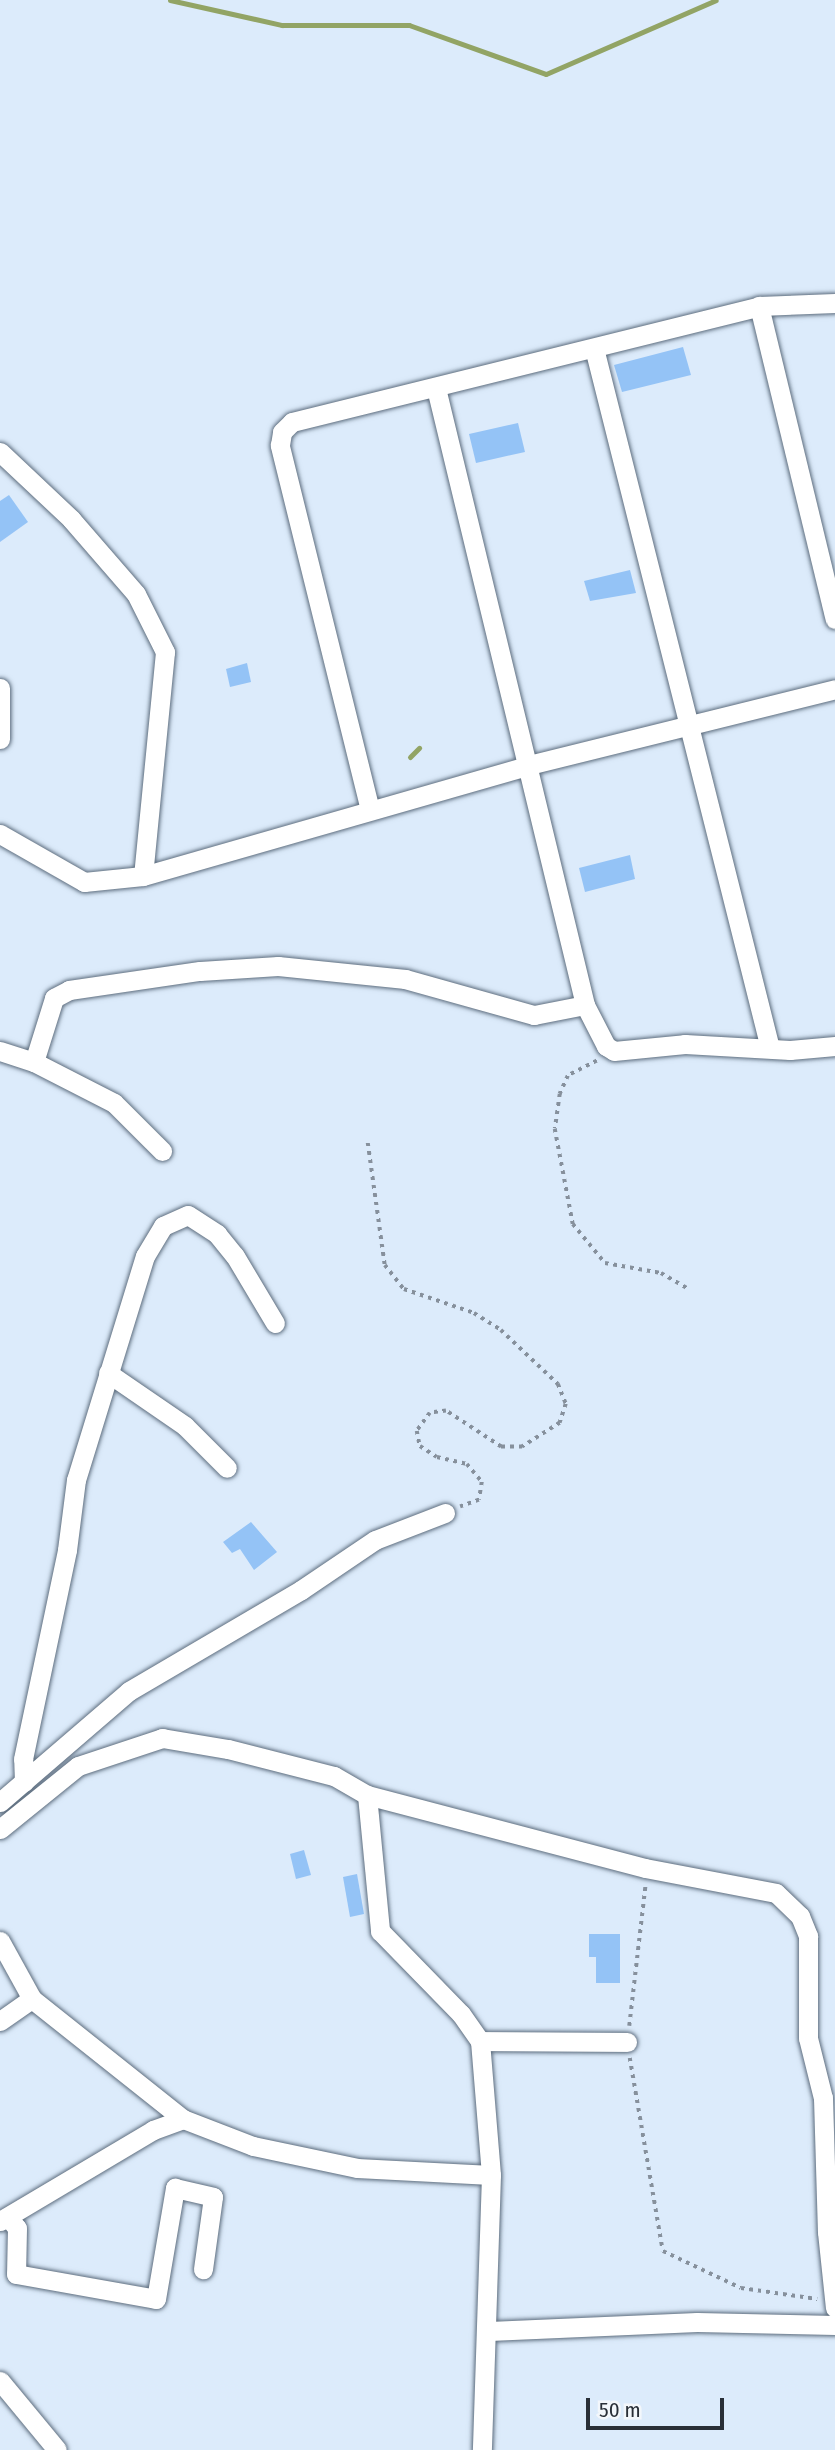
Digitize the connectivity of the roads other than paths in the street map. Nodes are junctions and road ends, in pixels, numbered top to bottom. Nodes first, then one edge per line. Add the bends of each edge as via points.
1 (835, 303) edge
2 (759, 306) junction
3 (594, 348) junction
4 (436, 388) junction
5 (0, 452) edge
6 (835, 619) edge
7 (0, 688) edge
8 (835, 689) edge
9 (689, 725) junction
10 (0, 739) edge
11 (529, 765) junction
12 (370, 810) junction
13 (0, 834) edge
14 (143, 876) junction
15 (585, 1005) junction
16 (835, 1046) edge
17 (770, 1048) junction
18 (0, 1051) edge
19 (34, 1062) junction
20 (162, 1151) dead end
21 (275, 1323) dead end
22 (108, 1373) junction
23 (227, 1468) dead end
24 (445, 1513) road end
25 (24, 1782) junction
26 (368, 1795) junction
27 (0, 1802) edge
28 (0, 1829) edge
29 (0, 1941) edge
30 (32, 1999) junction
31 (0, 2021) edge
32 (480, 2041) junction
33 (627, 2042) road end
34 (184, 2119) junction
35 (491, 2175) junction
36 (4, 2219) edge
37 (203, 2269) dead end
38 (834, 2305) edge
39 (835, 2325) edge
40 (489, 2331) junction
41 (0, 2381) edge
42 (57, 2450) edge
43 (482, 2450) edge

1 - 2 street
2 - 3 street
2 - 6 street
3 - 4 street
3 - 9 street
4 - 11 street
4 - 12 street via 292,422 282,432 280,445
5 - 14 street via 71,519 136,594 165,652
7 - 10 street
8 - 9 street
9 - 11 street
9 - 17 street
11 - 12 street
11 - 15 street
12 - 14 street
13 - 14 street via 84,882
15 - 17 street via 606,1046 614,1051 685,1044
15 - 19 street via 534,1015 405,979 278,966 200,971 69,990 54,998
16 - 17 street
18 - 19 street
19 - 20 street via 114,1102
21 - 22 street via 217,1234 188,1215 168,1220 145,1256
22 - 23 street via 185,1426
22 - 25 street via 76,1480 67,1550 23,1759
24 - 25 street via 375,1540 301,1590 129,1691
25 - 27 street
26 - 28 street via 334,1776 162,1738 78,1766
26 - 32 street via 380,1931 461,2014
26 - 38 street via 645,1868 776,1893 800,1916 808,1936 808,2038 823,2098
29 - 30 street
30 - 31 street
30 - 34 street
32 - 33 street
32 - 35 street
34 - 35 street via 253,2146 357,2168
34 - 36 street via 153,2130
35 - 40 street
36 - 37 street via 17,2228 16,2274 156,2299 176,2188 213,2197
39 - 40 street via 697,2322
40 - 43 street
41 - 42 street

